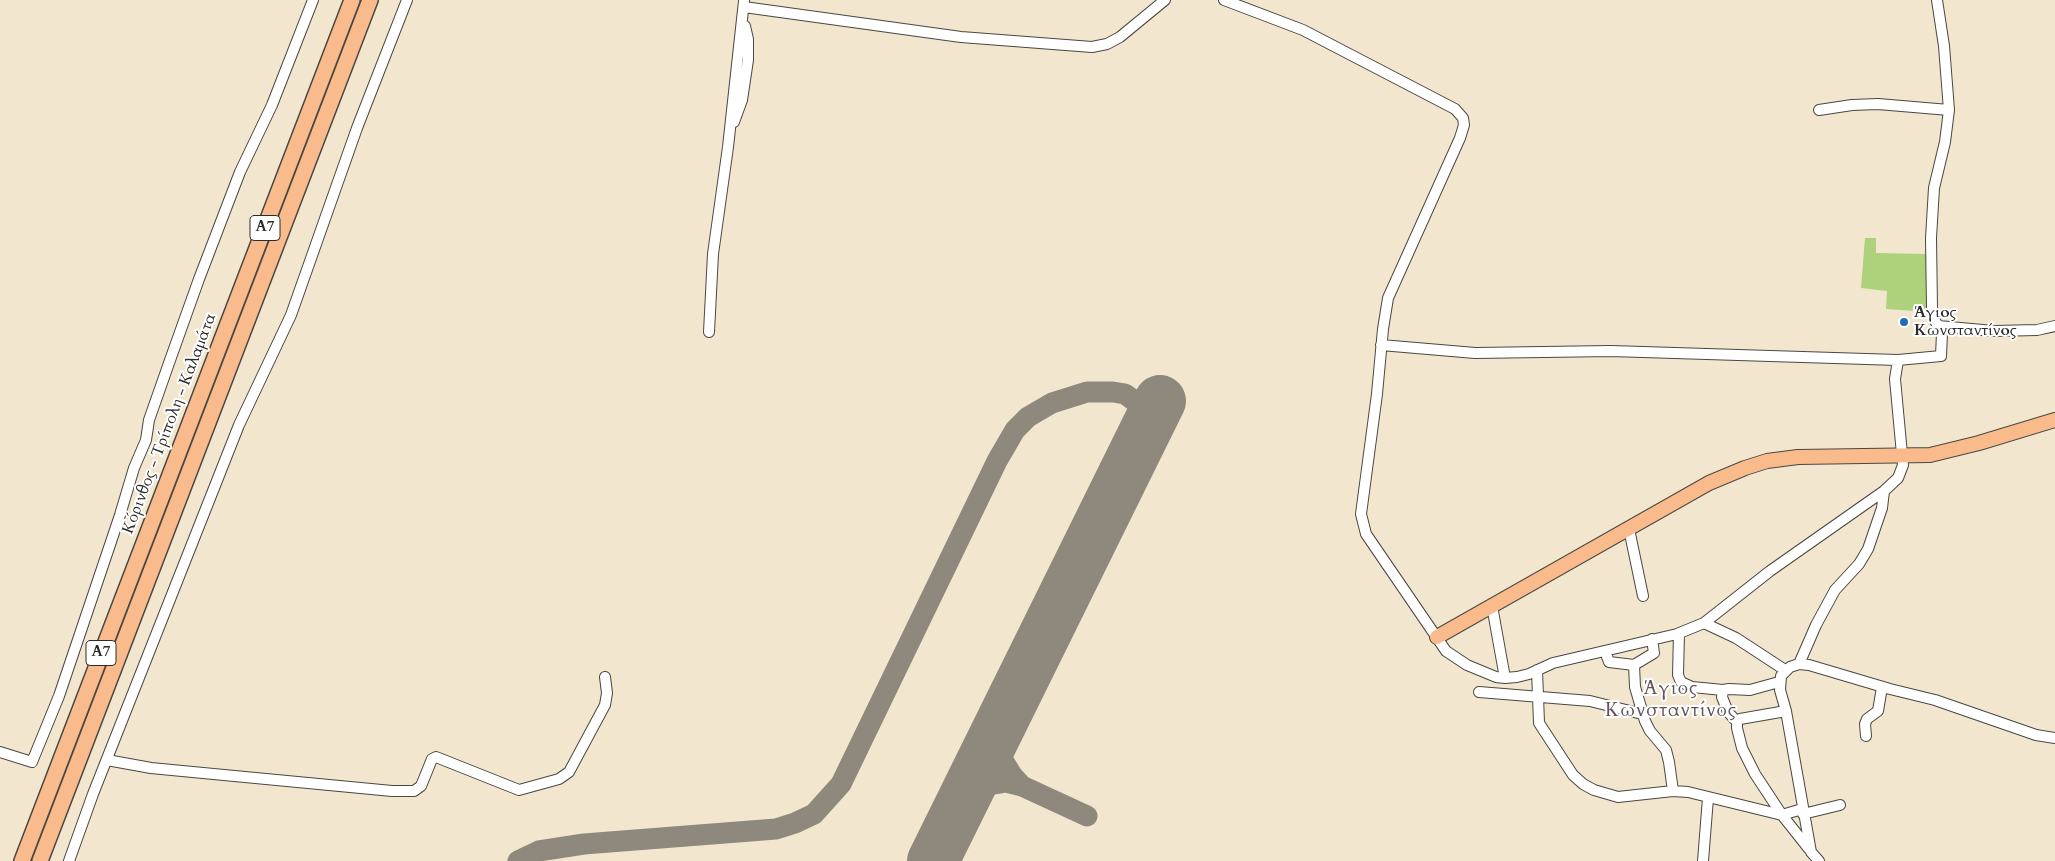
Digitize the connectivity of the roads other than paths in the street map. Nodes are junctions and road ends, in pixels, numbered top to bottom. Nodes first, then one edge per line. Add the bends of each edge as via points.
1 (313, 0) edge
2 (352, 0) edge
3 (370, 0) edge
4 (407, 0) edge
5 (1165, 0) edge
6 (1224, 0) edge
7 (1937, 0) edge
8 (744, 3) edge
9 (1818, 110) dead end
10 (1949, 110) junction
11 (306, 120) junction
12 (277, 174) dead end
13 (301, 181) junction
14 (300, 198) dead end
15 (234, 280) dead end
16 (258, 320) dead end
17 (1938, 326) junction
18 (2055, 326) edge
19 (710, 332) dead end
20 (223, 336) junction
21 (242, 336) junction
22 (1381, 345) junction
23 (1898, 360) junction
24 (2055, 420) edge
25 (1903, 457) junction
26 (1884, 491) junction
27 (1629, 529) junction
28 (1643, 596) dead end
29 (1492, 606) junction
30 (1704, 623) junction
31 (1679, 634) junction
32 (1437, 637) junction
33 (1652, 639) junction
34 (1605, 651) junction
35 (1799, 664) junction
36 (1634, 665) junction
37 (1537, 670) junction
38 (1784, 670) junction
39 (605, 677) dead end
40 (1505, 678) junction
41 (1779, 682) junction
42 (1882, 687) junction
43 (1723, 690) junction
44 (1479, 692) dead end
45 (1537, 696) junction
46 (1786, 711) junction
47 (1642, 714) junction
48 (1737, 722) junction
49 (1866, 736) dead end
50 (2055, 738) edge
51 (0, 752) edge
52 (107, 760) junction
53 (1673, 791) junction
54 (1708, 798) junction
55 (1840, 804) dead end
56 (1803, 812) junction
57 (1782, 815) junction
58 (1811, 852) junction
59 (22, 861) edge
60 (40, 861) edge
61 (69, 861) edge
62 (1703, 861) edge
63 (1819, 861) edge

1 - 51 street via 198,279 62,688 32,762
2 - 11 highway, Κόρινθος - Τρίπολη - Καλαμάτα / Α7
3 - 13 highway, Α7
4 - 52 street via 357,128 291,315 239,425
5 - 8 street via 1120,37 1092,47 961,37
6 - 22 street via 1304,30 1455,109 1463,118 1460,138 1391,290
7 - 10 street
8 - 19 street via 713,254
9 - 10 street via 1878,104
10 - 17 street via 1934,188 1931,238 1933,315
11 - 12 highway
11 - 20 highway, Κόρινθος - Τρίπολη - Καλαμάτα / Α7
13 - 14 highway
13 - 21 highway, Α7
15 - 20 highway
16 - 21 highway
17 - 18 street via 1994,331 2038,330
17 - 23 street via 1942,334 1942,356
20 - 59 highway, Κόρινθος - Τρίπολη - Καλαμάτα / Α7
21 - 60 highway, Α7
22 - 23 street via 1475,353 1640,351
22 - 32 street via 1362,521 1366,534
23 - 25 street via 1895,379
24 - 25 main road via 1946,452
25 - 26 street via 1901,474
25 - 27 main road via 1798,457 1767,461 1709,483
26 - 30 street via 1770,571
26 - 35 street via 1882,508 1868,549 1836,590
27 - 28 street
27 - 29 main road
29 - 32 main road
29 - 40 street
30 - 31 street
30 - 38 street via 1736,638
31 - 33 street
31 - 43 street via 1678,675 1681,682 1692,687
32 - 40 street via 1456,659 1482,672
33 - 34 street
33 - 36 street via 1654,653
34 - 36 street via 1609,662
34 - 37 street
35 - 38 street
35 - 42 street
36 - 47 street via 1635,687
37 - 40 street
37 - 45 street
38 - 41 street
39 - 52 street via 605,706 569,772 559,779 519,790 436,757 432,759 422,784 414,791 215,774
41 - 43 street via 1750,690
41 - 46 street
42 - 49 street via 1878,711 1865,724
42 - 50 street via 1935,700 2036,735
43 - 48 street via 1722,697 1728,712
44 - 45 street
45 - 47 street via 1590,701
45 - 53 street via 1538,723 1573,775 1583,784 1618,797
46 - 48 street via 1747,717
46 - 56 street
47 - 53 street via 1650,731 1666,750
48 - 57 street via 1746,758
52 - 61 street
53 - 54 street
54 - 57 street
54 - 62 street
55 - 56 street
56 - 57 street
56 - 58 street
57 - 58 street
58 - 63 street

